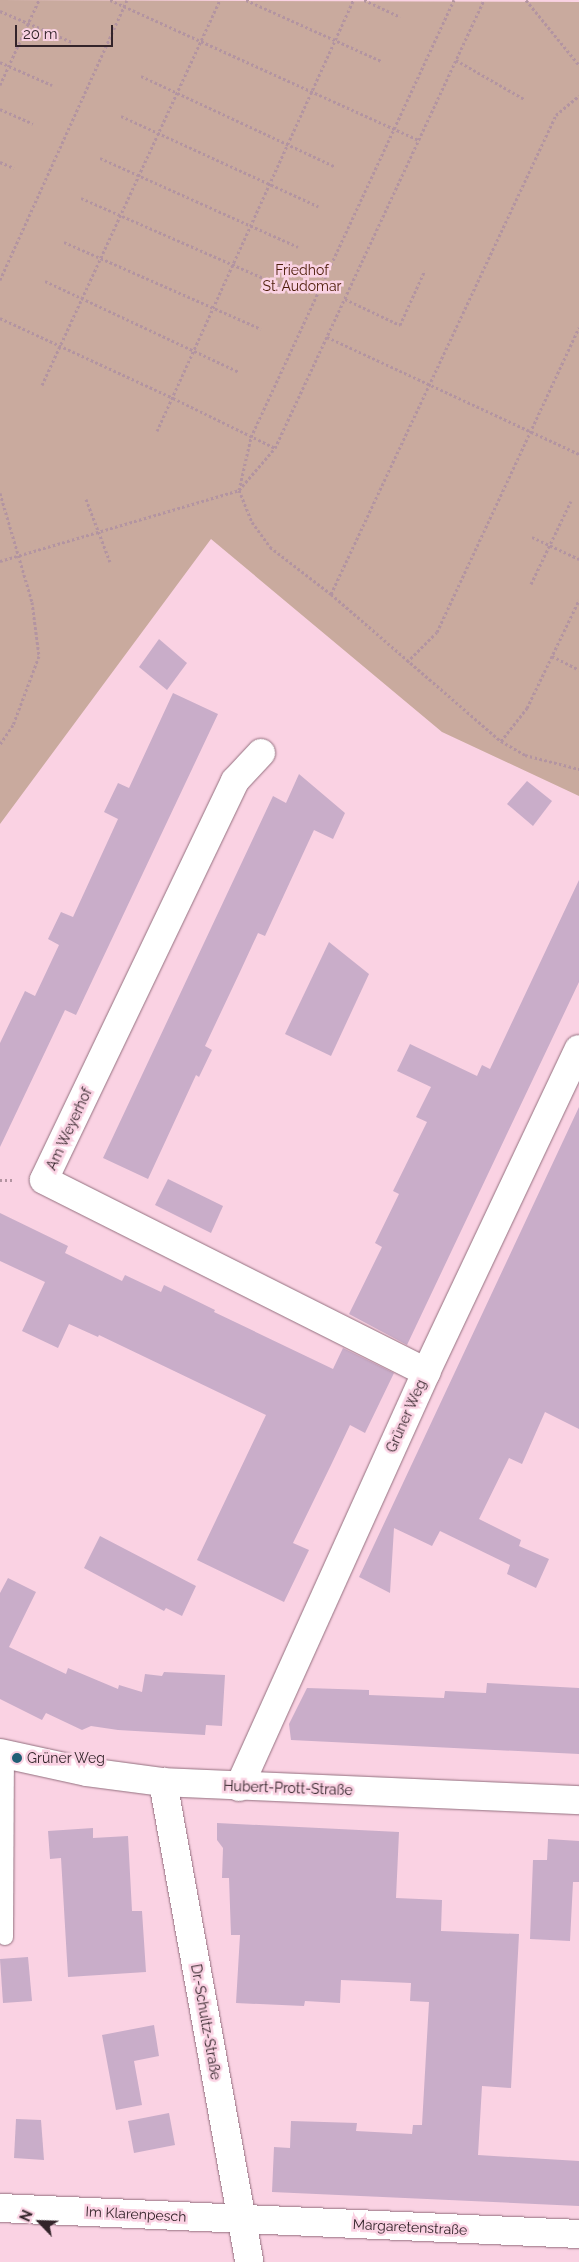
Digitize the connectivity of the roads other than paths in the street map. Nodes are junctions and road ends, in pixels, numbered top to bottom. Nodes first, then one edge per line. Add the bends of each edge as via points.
1 (261, 753) dead end
2 (579, 1049) edge
3 (426, 1372) junction
4 (3, 1754) edge
5 (163, 1782) junction
6 (238, 1787) junction
7 (576, 1797) edge
8 (5, 1937) dead end
9 (0, 2208) edge
10 (241, 2219) junction
11 (579, 2234) edge
12 (249, 2262) edge

1 - 3 street, Am Weyerhof via 235,780 44,1180
2 - 3 street, Grüner Weg
3 - 6 street, Grüner Weg
4 - 5 street, Hubert-Prott-Straße via 87,1772
4 - 8 lane
5 - 6 street, Hubert-Prott-Straße
5 - 10 street, Dr.-Schultz-Straße
6 - 7 street, Hubert-Prott-Straße
9 - 10 street, Im Klarenpesch
10 - 11 street, Margaretenstraße
10 - 12 street, Dr.-Schultz-Straße

